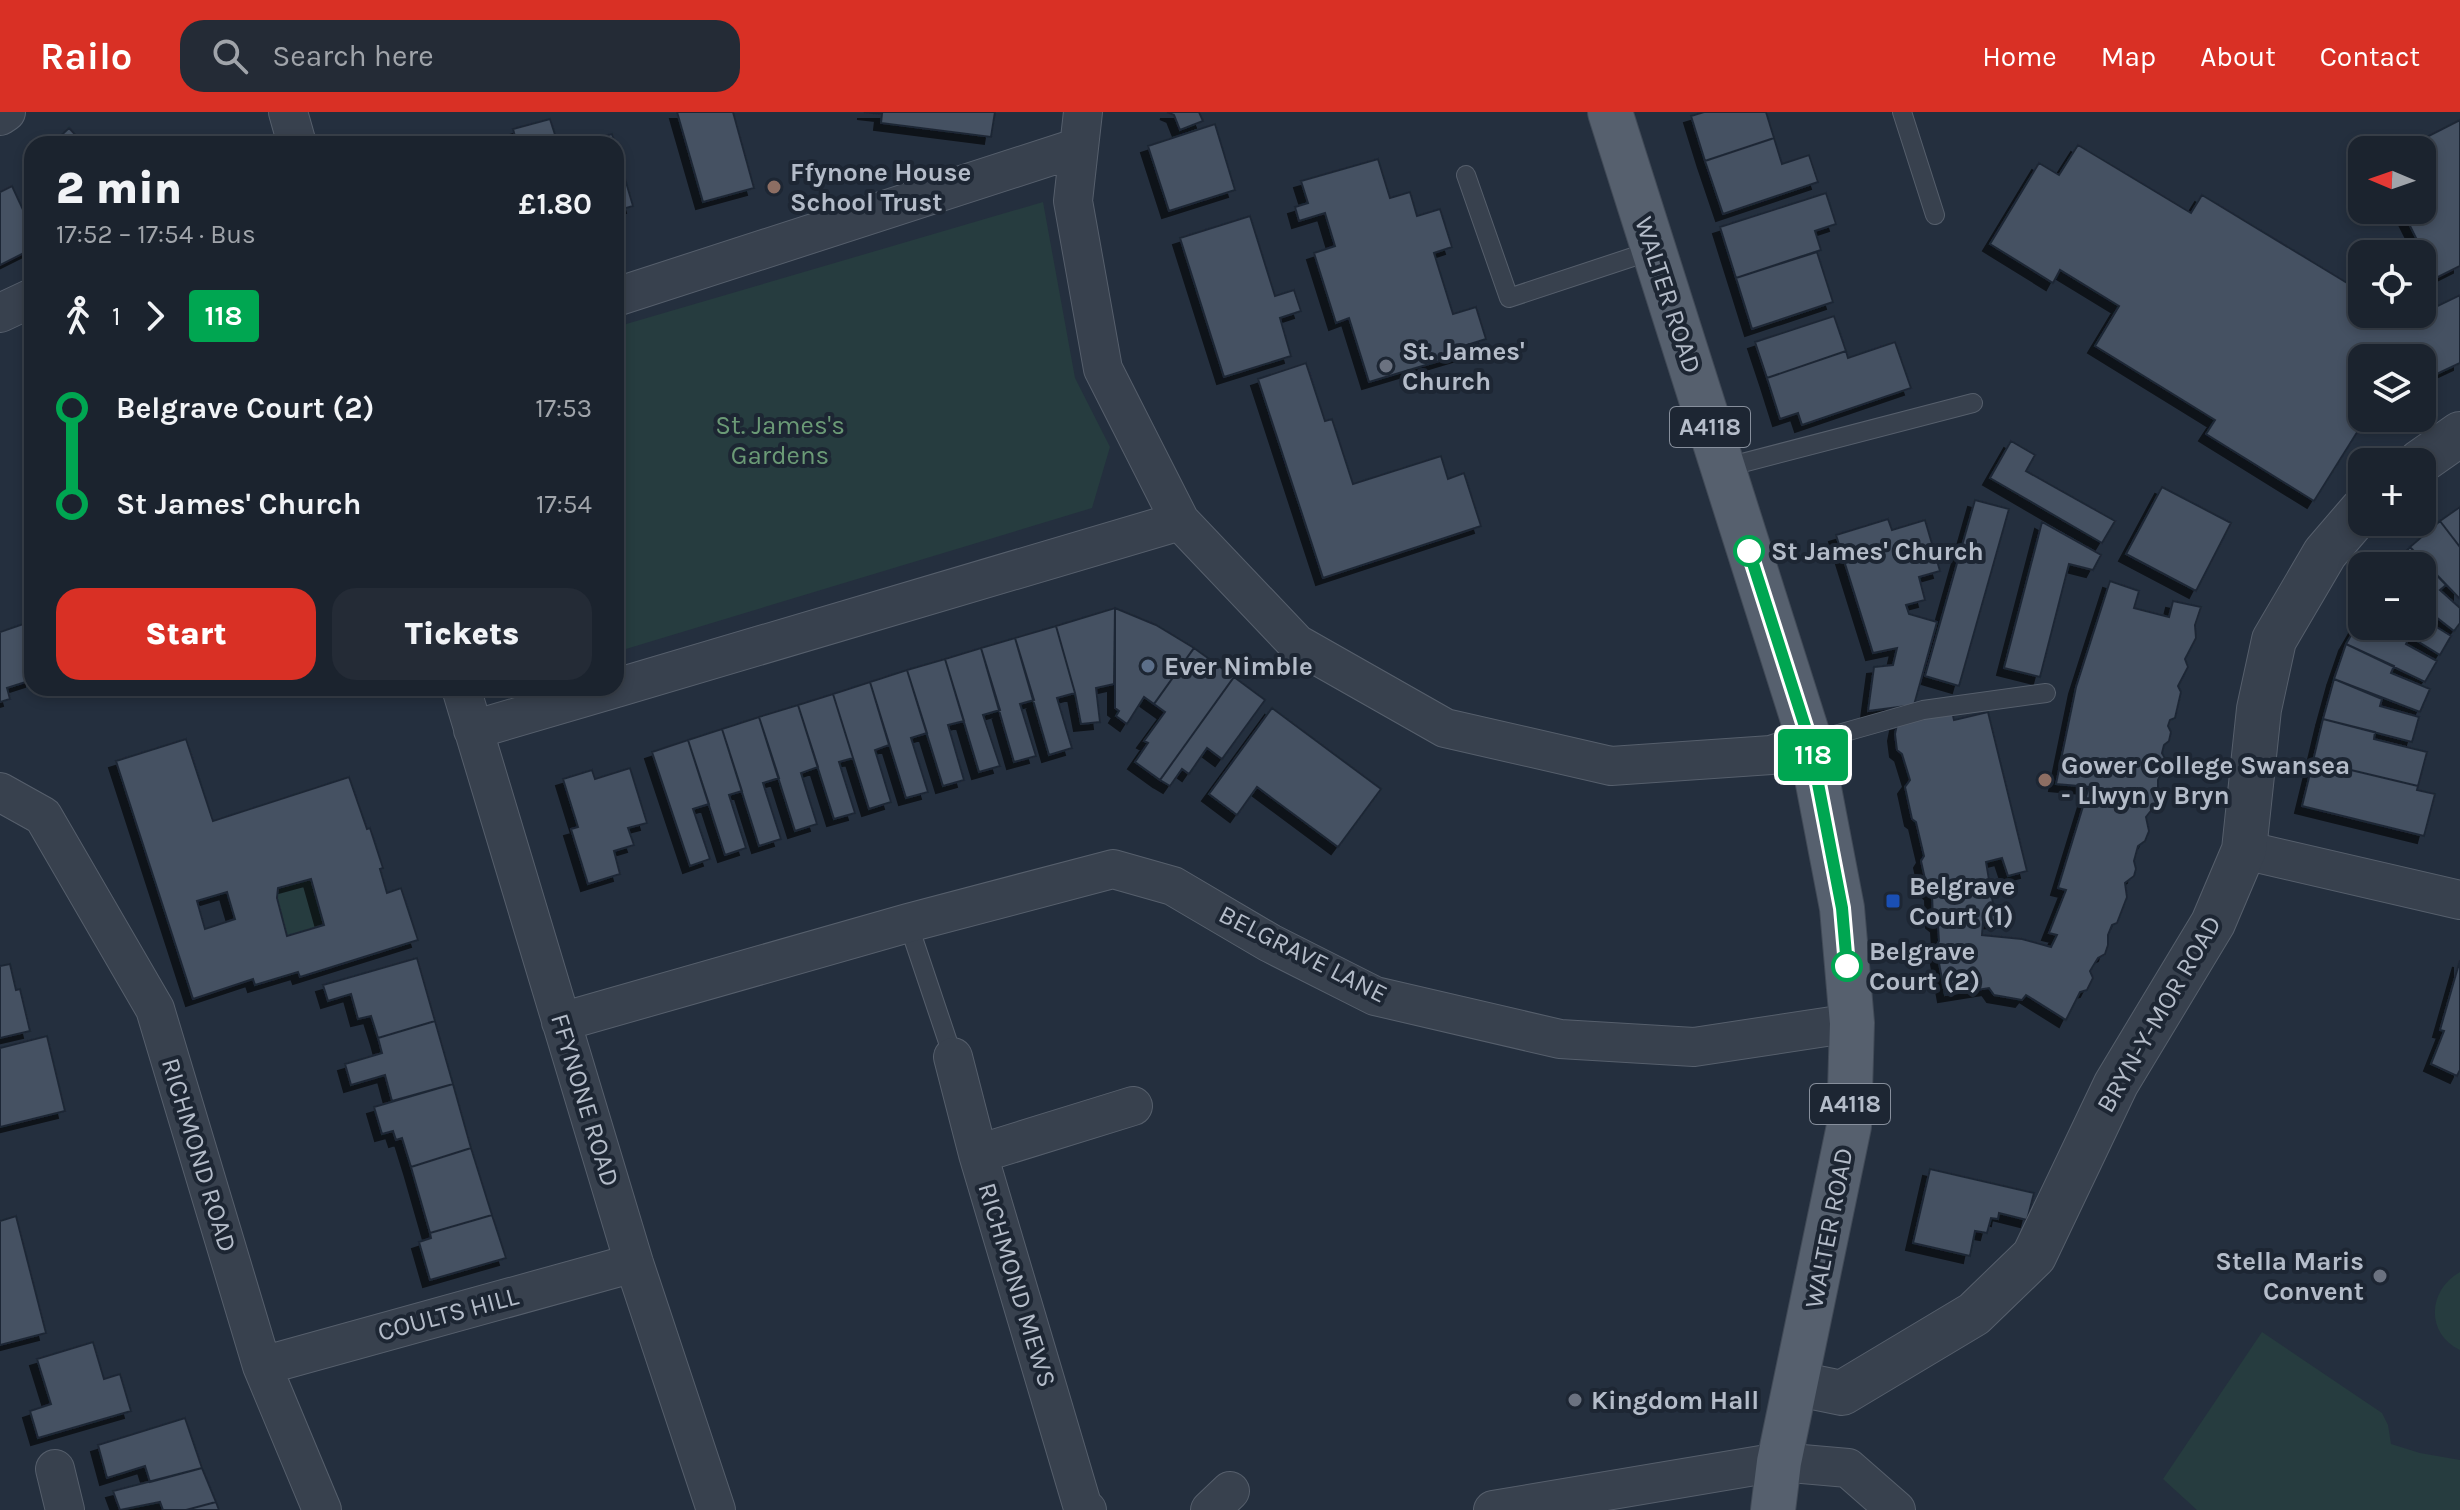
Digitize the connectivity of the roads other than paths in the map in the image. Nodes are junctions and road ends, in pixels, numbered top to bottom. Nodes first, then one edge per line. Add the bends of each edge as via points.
1 (6, 112) edge
2 (1610, 112) edge
3 (1902, 112) edge
4 (0, 116) edge
5 (1081, 130) edge
6 (1466, 175) dead end
7 (1935, 215) dead end
8 (1654, 250) junction
9 (624, 294) edge
10 (24, 302) edge
11 (0, 313) edge
12 (1973, 403) dead end
13 (2460, 434) edge
14 (2436, 451) edge
15 (1723, 468) junction
16 (1180, 521) junction
17 (2348, 526) edge
18 (624, 686) edge
19 (2046, 693) dead end
20 (463, 696) edge
21 (589, 696) edge
22 (473, 730) junction
23 (1810, 742) junction
24 (0, 792) edge
25 (2244, 850) junction
26 (2460, 900) edge
27 (908, 923) junction
28 (561, 1022) junction
29 (1852, 1023) junction
30 (953, 1057) joint
31 (1133, 1106) dead end
32 (978, 1154) junction
33 (634, 1263) junction
34 (262, 1366) junction
35 (1798, 1384) junction
36 (1779, 1462) junction
37 (55, 1469) dead end
38 (65, 1510) edge
39 (322, 1510) edge
40 (716, 1510) edge
41 (1087, 1510) edge
42 (1493, 1510) edge
43 (1773, 1510) edge
44 (1896, 1510) edge

1 - 4 street
2 - 8 main road, WALTER ROAD / A4118
3 - 7 lane
5 - 9 street
5 - 16 street via 1073,201 1103,369
6 - 8 lane via 1509,298
8 - 15 main road, WALTER ROAD / A4118
10 - 11 street
12 - 15 lane
13 - 14 street
15 - 23 main road, WALTER ROAD / A4118
16 - 18 street
16 - 23 street via 1297,644 1445,728 1611,766 1771,755
17 - 25 street, BRYN-Y-MOR ROAD via 2325,553 2274,640 2259,709
19 - 23 lane via 1923,710
20 - 22 street, FFYNONE ROAD
21 - 22 street
22 - 28 street, FFYNONE ROAD
23 - 29 main road, WALTER ROAD / A4118 via 1842,908
24 - 34 street, RICHMOND ROAD via 43,816 155,1009
25 - 26 street
25 - 35 street, BRYN-Y-MOR ROAD via 2213,923 2116,1084 2034,1256 1974,1314 1842,1393
27 - 28 street, BELGRAVE LANE
27 - 29 street, BELGRAVE LANE via 1113,869 1173,886 1375,996 1560,1039 1694,1047
27 - 30 lane
28 - 33 street, FFYNONE ROAD
29 - 35 main road, WALTER ROAD / A4118 via 1849,1126
30 - 32 street, RICHMOND MEWS
31 - 32 street
32 - 41 street, RICHMOND MEWS
33 - 34 street, COULTS HILL
33 - 40 street, FFYNONE ROAD
34 - 39 street, RICHMOND ROAD
35 - 36 main road, WALTER ROAD / A4118
36 - 42 street
36 - 43 main road, A4118
36 - 44 street via 1848,1468
37 - 38 street

